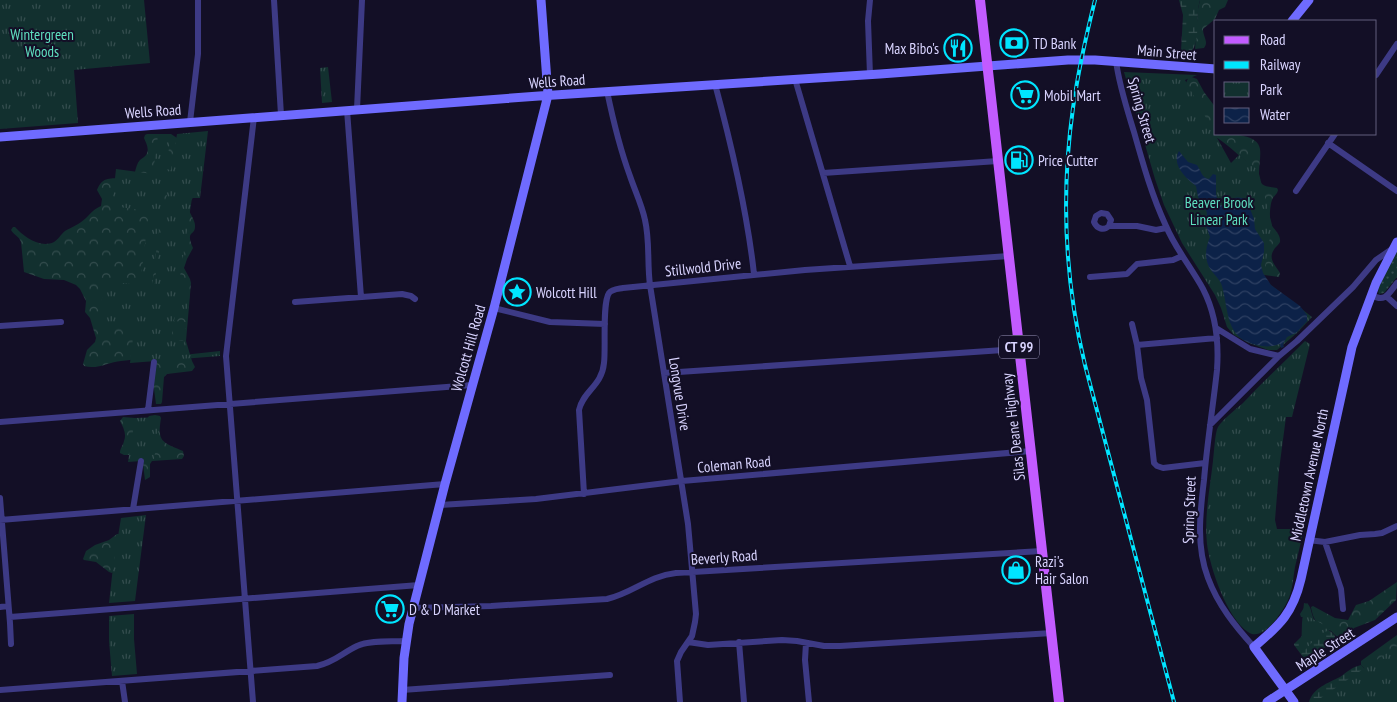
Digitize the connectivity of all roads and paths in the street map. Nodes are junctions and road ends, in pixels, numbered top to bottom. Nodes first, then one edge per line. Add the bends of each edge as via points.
1 (198, 0) edge
2 (274, 0) edge
3 (362, 0) edge
4 (541, 0) edge
5 (870, 0) edge
6 (980, 0) edge
7 (1309, 0) edge
8 (1293, 20) edge
9 (1397, 44) edge
10 (1116, 61) junction
11 (988, 65) junction
12 (1214, 69) edge
13 (1377, 74) edge
14 (870, 75) junction
15 (795, 79) junction
16 (715, 84) junction
17 (607, 91) junction
18 (548, 95) junction
19 (357, 109) junction
20 (347, 110) junction
21 (281, 115) junction
22 (254, 117) junction
23 (190, 122) junction
24 (1334, 135) edge
25 (0, 137) edge
26 (1328, 143) junction
27 (998, 161) junction
28 (823, 173) junction
29 (1296, 191) dead end
30 (1397, 191) edge
31 (1109, 226) dead end
32 (1166, 228) junction
33 (1395, 246) edge
34 (1009, 256) junction
35 (1182, 256) junction
36 (850, 266) junction
37 (754, 274) junction
38 (1090, 277) dead end
39 (1397, 283) edge
40 (650, 285) junction
41 (1371, 295) junction
42 (1386, 296) junction
43 (362, 297) junction
44 (415, 299) dead end
45 (295, 302) dead end
46 (1397, 306) edge
47 (494, 308) junction
48 (61, 322) dead end
49 (605, 324) junction
50 (1132, 324) dead end
51 (0, 326) edge
52 (1216, 328) junction
53 (1217, 338) junction
54 (1137, 345) junction
55 (1019, 349) junction
56 (1279, 356) junction
57 (154, 362) dead end
58 (664, 373) junction
59 (472, 385) junction
60 (230, 404) junction
61 (148, 410) junction
62 (0, 422) edge
63 (1210, 425) junction
64 (1031, 451) junction
65 (141, 461) dead end
66 (1205, 463) junction
67 (682, 481) junction
68 (445, 484) junction
69 (584, 494) junction
70 (0, 498) edge
71 (238, 501) junction
72 (440, 505) junction
73 (134, 509) junction
74 (1, 520) edge
75 (1397, 526) edge
76 (1308, 540) junction
77 (1326, 542) junction
78 (1042, 551) junction
79 (693, 572) junction
80 (419, 585) junction
81 (245, 598) junction
82 (8, 606) junction
83 (0, 607) edge
84 (412, 608) junction
85 (1343, 609) dead end
86 (10, 617) junction
87 (1397, 617) edge
88 (1052, 633) junction
89 (405, 641) junction
90 (688, 642) junction
91 (739, 642) junction
92 (806, 643) junction
93 (11, 644) dead end
94 (1254, 647) junction
95 (251, 671) junction
96 (610, 675) dead end
97 (122, 681) junction
98 (0, 690) edge
99 (402, 690) junction
100 (1286, 691) junction
101 (125, 702) edge
102 (253, 702) edge
103 (402, 702) edge
104 (680, 702) edge
105 (744, 702) edge
106 (809, 702) edge
107 (1059, 702) edge
108 (1268, 702) edge
109 (1294, 702) edge

1 - 23 street via 198,54
2 - 21 street
3 - 19 street
4 - 18 street, Wolcott Hill Road
5 - 14 street
6 - 11 main road, Silas Deane Highway / CT 99
7 - 8 street
9 - 13 street
10 - 11 street, Wells Road
10 - 12 street, Main Street
10 - 32 street, Spring Street via 1146,173
11 - 14 street, Wells Road
11 - 27 main road, Silas Deane Highway / CT 99
14 - 15 street, Wells Road
15 - 16 street, Wells Road
15 - 28 street
16 - 17 street, Wells Road
16 - 37 street via 747,217
17 - 18 street, Wells Road
17 - 40 street, Longvue Drive via 625,162 645,218
18 - 19 street, Wells Road
18 - 47 street, Wolcott Hill Road
19 - 20 street, Wells Road
20 - 21 street, Wells Road
20 - 43 street
21 - 22 street, Wells Road
22 - 23 street, Wells Road
22 - 60 street via 227,347
23 - 25 street, Wells Road
24 - 26 street
26 - 29 street
26 - 30 street
27 - 28 street
27 - 34 main road, Silas Deane Highway / CT 99
28 - 36 street
31 - 32 street
32 - 35 street, Spring Street
33 - 41 street, Middletown Avenue North
33 - 56 street via 1376,260 1353,287
34 - 36 street, Stillwold Drive
34 - 55 main road, Silas Deane Highway / CT 99
35 - 38 street via 1137,264 1127,274
35 - 52 street, Spring Street via 1209,302
36 - 37 street, Stillwold Drive
37 - 40 street, Stillwold Drive
39 - 42 street
40 - 49 street, Stillwold Drive via 616,289 609,293
40 - 58 street, Longvue Drive
41 - 42 street via 1380,299
41 - 76 street, Middletown Avenue North via 1350,352
42 - 46 street
43 - 44 street via 402,294
43 - 45 street
47 - 49 street via 550,322
47 - 59 street, Wolcott Hill Road
48 - 51 street
49 - 69 street, Stillwold Drive via 603,372 579,410
50 - 54 street
52 - 53 street, Spring Street
52 - 56 street via 1250,349
53 - 54 street
53 - 63 street, Spring Street via 1217,370
54 - 66 street via 1154,463 1163,468
55 - 58 street
55 - 64 main road, Silas Deane Highway / CT 99
56 - 63 street
57 - 61 street
58 - 67 street, Longvue Drive
59 - 60 street
59 - 68 street, Wolcott Hill Road
60 - 61 street
60 - 71 street
61 - 62 street
63 - 66 street, Spring Street
64 - 67 street, Coleman Road
64 - 78 main road, Silas Deane Highway / CT 99
65 - 73 street
66 - 94 street, Spring Street via 1199,528 1205,568 1223,609
67 - 69 street, Coleman Road
67 - 79 street, Longvue Drive
68 - 71 street
68 - 72 street, Wolcott Hill Road
69 - 72 street, Coleman Road
70 - 74 street
71 - 73 street
71 - 81 street
72 - 80 street, Wolcott Hill Road
73 - 74 street
74 - 82 street
75 - 77 street via 1382,533
76 - 77 street
76 - 94 street, Middletown Avenue North via 1298,590 1290,611
77 - 85 street via 1341,589
78 - 79 street, Beverly Road
78 - 88 main road, Silas Deane Highway / CT 99
79 - 84 street, Beverly Road via 660,576 607,598 504,606
79 - 90 street, Longvue Drive via 696,614
80 - 81 street
80 - 84 street, Wolcott Hill Road
81 - 86 street
81 - 95 street
82 - 83 street
82 - 86 street
84 - 89 street, Wolcott Hill Road
86 - 93 street
87 - 100 street, Maple Street
88 - 92 street via 840,646
88 - 107 main road, Silas Deane Highway / CT 99
89 - 95 street via 361,645 324,665
89 - 99 street, Wolcott Hill Road
90 - 91 street via 708,645
90 - 104 street, Longvue Drive via 677,662
91 - 92 street via 782,640
91 - 105 street
92 - 106 street
94 - 100 street, Spring Street
95 - 97 street
95 - 102 street
96 - 99 street
97 - 98 street
97 - 101 street
99 - 103 street, Wolcott Hill Road
100 - 108 street, Maple Street
100 - 109 street, Spring Street

